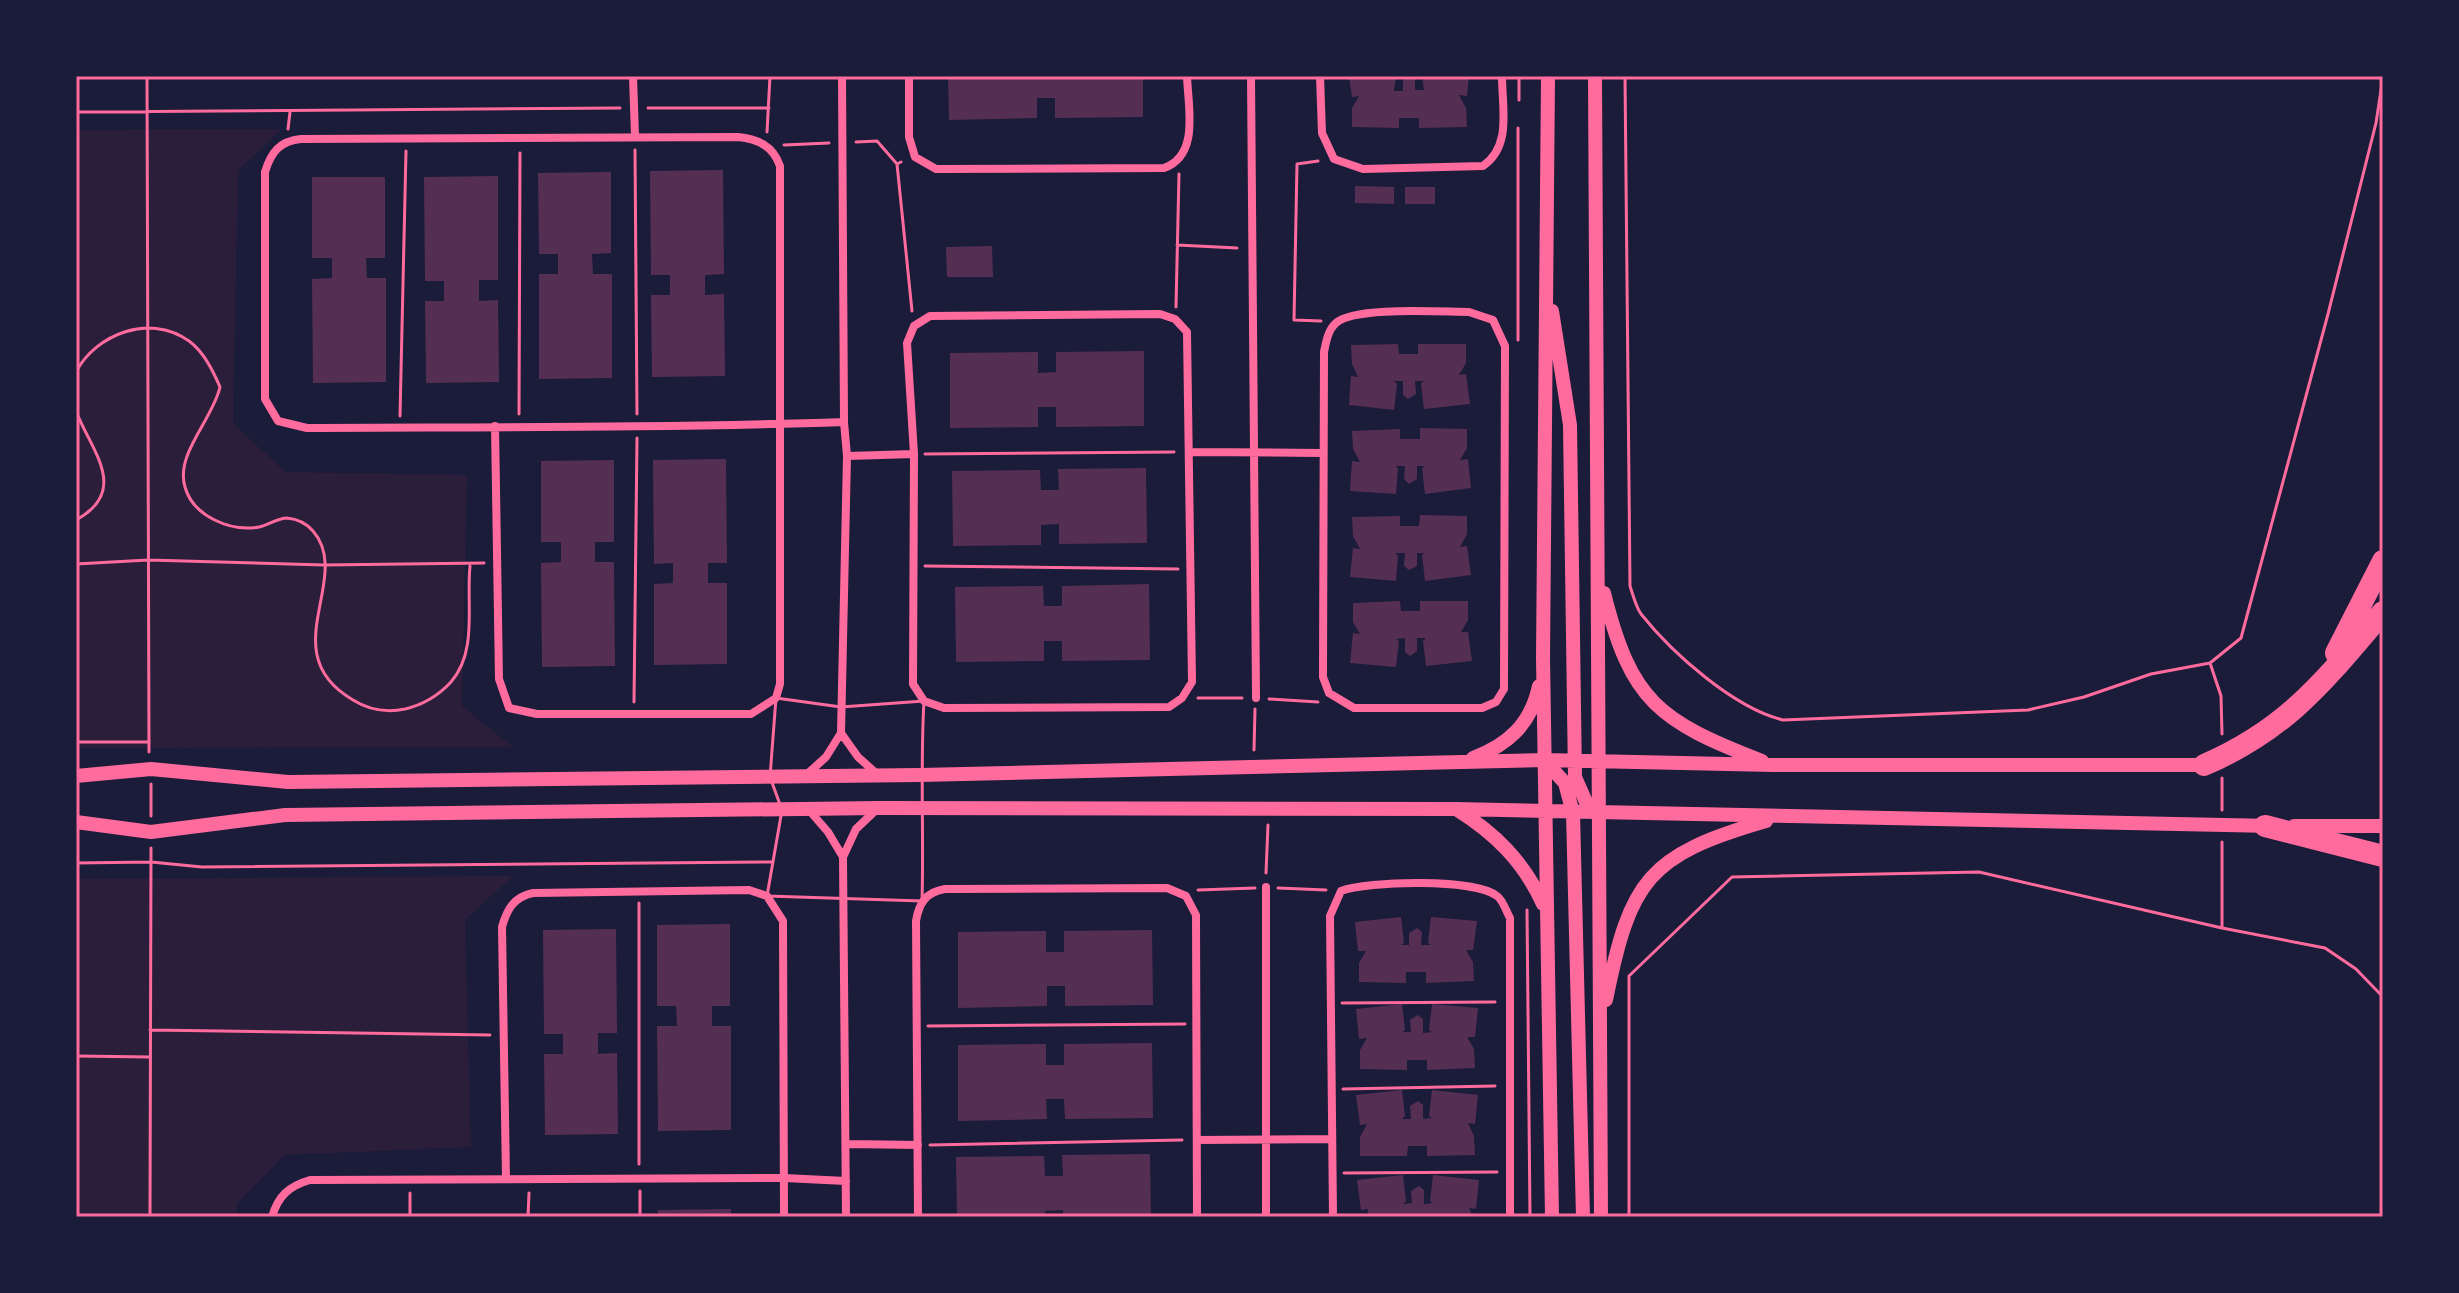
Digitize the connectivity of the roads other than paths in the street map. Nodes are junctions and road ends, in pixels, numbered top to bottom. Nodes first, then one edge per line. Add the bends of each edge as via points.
1 (633, 76) edge
2 (842, 76) edge
3 (909, 76) edge
4 (1187, 76) edge
5 (1251, 76) edge
6 (1320, 76) edge
7 (1502, 76) edge
8 (1548, 76) edge
9 (1595, 76) edge
10 (635, 136) junction
11 (1546, 266) junction
12 (844, 422) junction
13 (780, 424) junction
14 (495, 426) junction
15 (1190, 452) junction
16 (1256, 452) junction
17 (1323, 453) junction
18 (914, 454) junction
19 (847, 456) junction
20 (2383, 561) edge
21 (1598, 572) junction
22 (2383, 612) edge
23 (1543, 658) junction
24 (2317, 690) junction
25 (1256, 698) road end
26 (841, 733) junction
27 (1544, 760) junction
28 (1574, 761) junction
29 (1598, 761) junction
30 (1462, 762) junction
31 (1773, 765) junction
32 (2198, 765) joint
33 (76, 776) edge
34 (880, 776) junction
35 (804, 777) junction
36 (807, 808) junction
37 (879, 808) junction
38 (1456, 809) junction
39 (1544, 812) junction
40 (1573, 813) junction
41 (1598, 814) junction
42 (1782, 816) junction
43 (76, 822) edge
44 (2265, 826) junction
45 (2383, 826) edge
46 (2383, 856) edge
47 (843, 857) junction
48 (1266, 887) road end
49 (1546, 912) junction
50 (1601, 1029) junction
51 (1265, 1139) junction
52 (1332, 1139) junction
53 (1197, 1140) junction
54 (848, 1144) junction
55 (918, 1145) junction
56 (506, 1178) junction
57 (784, 1178) junction
58 (846, 1181) junction
59 (272, 1217) edge
60 (784, 1217) edge
61 (846, 1217) edge
62 (918, 1217) edge
63 (1197, 1217) edge
64 (1266, 1217) edge
65 (1333, 1217) edge
66 (1510, 1217) edge
67 (1552, 1217) edge
68 (1583, 1217) edge
69 (1601, 1217) edge

1 - 10 street
2 - 12 street
3 - 4 street via 909,137 915,157 936,169 1164,168 1180,160 1189,137
5 - 16 street
6 - 7 street via 1322,133 1334,159 1363,169 1483,166 1497,156 1503,140
8 - 11 street
9 - 21 street
10 - 13 street via 738,137 766,146 780,166
10 - 14 street via 287,140 269,159 265,399 278,421 307,428
11 - 23 street
11 - 28 street via 1570,425
12 - 13 street
12 - 19 street
13 - 14 street
13 - 14 street via 780,684 776,698 751,714 537,714 509,708 499,679
15 - 16 street
15 - 18 street via 1187,332 1175,319 1160,314 930,316 914,326 907,343
15 - 18 street via 1192,682 1169,707 944,708 924,701 913,684
16 - 17 street
16 - 25 street
17 - 17 street via 1324,352 1337,321 1356,314 1469,312 1493,320 1502,332 1507,672 1496,702 1463,710 1366,709 1342,703 1329,693 1323,677
18 - 19 street
19 - 26 street
20 - 24 highway
21 - 29 street
21 - 31 street via 1616,644 1653,704 1690,731
22 - 24 highway
23 - 27 street
23 - 30 street via 1530,713 1517,734
24 - 32 highway via 2272,730
26 - 34 street
26 - 35 street
27 - 28 street
27 - 30 street
27 - 39 street
27 - 40 street via 1565,783
28 - 29 street
28 - 41 street via 1580,792
29 - 31 street
29 - 41 street
30 - 34 street
31 - 32 street
33 - 35 street via 151,769 288,782
34 - 35 street
36 - 37 street
36 - 43 street via 285,815 151,832
36 - 47 street
37 - 38 street
37 - 47 street via 856,829
38 - 39 street
38 - 49 street via 1512,854
39 - 40 street
39 - 49 street
40 - 41 street
40 - 68 street
41 - 42 street
41 - 50 street
42 - 44 street
42 - 50 street via 1712,837 1653,872 1623,924
44 - 45 street
44 - 46 highway
47 - 54 street
48 - 51 street
49 - 67 street
50 - 69 street
51 - 52 street
51 - 53 street
51 - 64 street
52 - 65 street
52 - 66 street via 1330,916 1341,891 1367,885 1473,886 1498,896 1510,918
53 - 55 street via 1196,915 1191,902 1167,888 945,889 927,896 917,910
53 - 63 street
54 - 55 street
54 - 58 street
55 - 62 street
56 - 57 street
56 - 57 street via 502,927 514,902 533,893 749,890 767,896 783,921
56 - 59 street via 310,1180 283,1194
57 - 58 street
57 - 60 street
58 - 61 street

